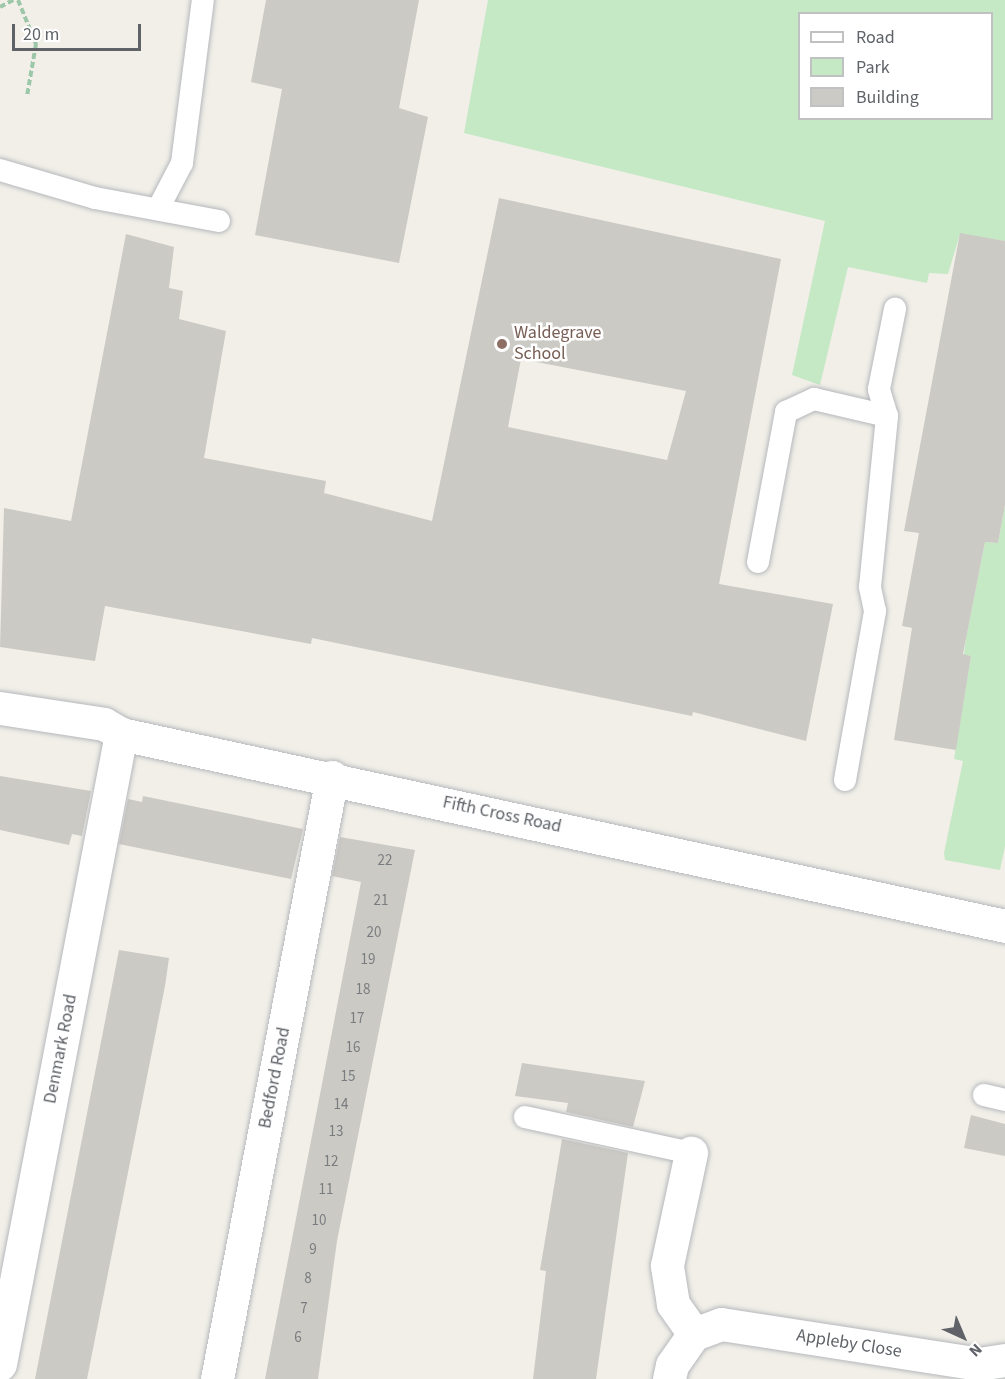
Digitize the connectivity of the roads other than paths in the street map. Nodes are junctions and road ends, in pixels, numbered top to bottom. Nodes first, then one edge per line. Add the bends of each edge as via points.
1 (203, 0) edge
2 (0, 170) edge
3 (158, 210) junction
4 (219, 221) dead end
5 (895, 309) dead end
6 (887, 416) junction
7 (758, 562) dead end
8 (0, 708) edge
9 (121, 734) junction
10 (332, 777) junction
11 (845, 780) dead end
12 (1005, 926) edge
13 (525, 1117) dead end
14 (691, 1153) joint
15 (694, 1334) junction
16 (1005, 1360) edge
17 (0, 1364) edge
18 (217, 1379) edge
19 (669, 1379) edge

1 - 3 lane via 182,163
2 - 3 lane via 84,195
3 - 4 lane
5 - 6 lane via 879,389
6 - 7 lane via 814,399 786,412
6 - 11 lane via 870,587 875,611
8 - 9 street, Fifth Cross Road via 104,724
9 - 10 street, Fifth Cross Road
9 - 17 street, Denmark Road
10 - 12 street, Fifth Cross Road
10 - 18 street, Bedford Road
13 - 14 lane
14 - 15 street via 667,1265 673,1304
15 - 16 street, Appleby Close via 721,1324 979,1364
15 - 19 street via 672,1365

